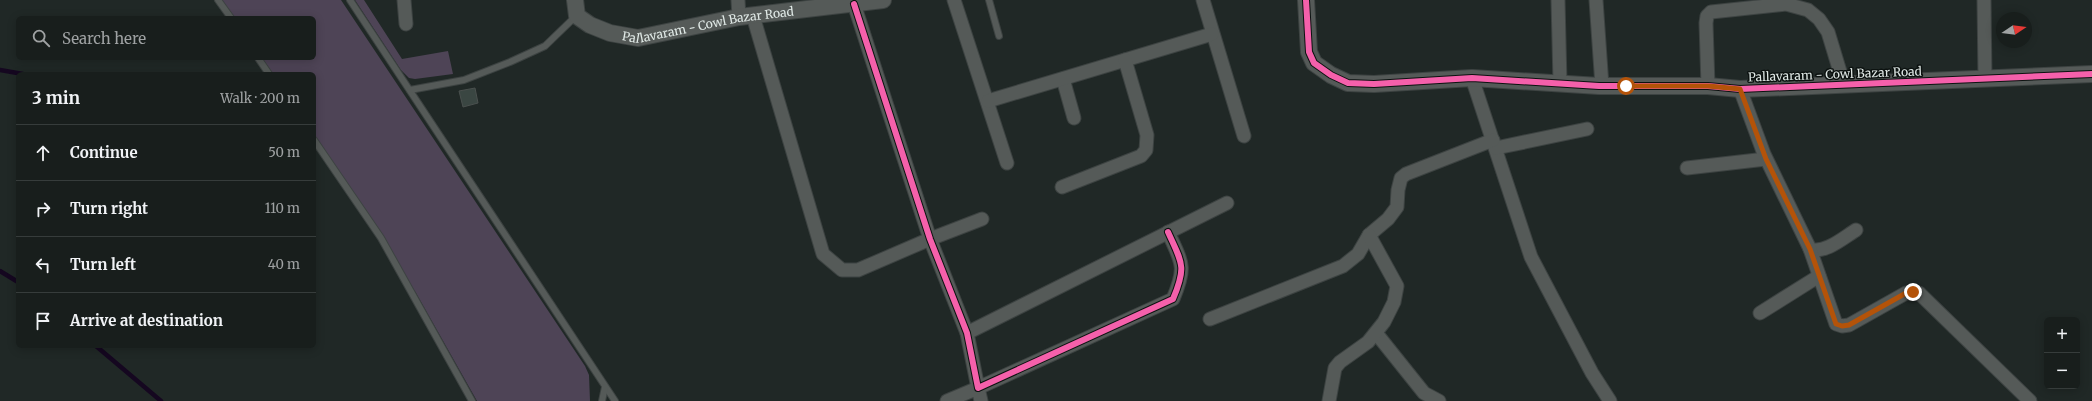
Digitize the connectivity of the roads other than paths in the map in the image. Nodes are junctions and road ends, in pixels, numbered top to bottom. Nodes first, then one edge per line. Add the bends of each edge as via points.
1 (218, 0) edge
2 (350, 0) edge
3 (404, 0) edge
4 (738, 0) edge
5 (883, 0) edge
6 (954, 0) edge
7 (989, 0) edge
8 (1202, 0) edge
9 (1306, 0) edge
10 (1558, 0) edge
11 (1596, 0) edge
12 (1984, 0) edge
13 (854, 4) junction
14 (576, 8) edge
15 (229, 16) edge
16 (746, 17) junction
17 (406, 24) dead end
18 (1212, 34) junction
19 (999, 36) dead end
20 (259, 60) edge
21 (1125, 60) junction
22 (268, 72) edge
23 (2092, 74) edge
24 (1472, 78) junction
25 (1985, 78) junction
26 (1063, 79) junction
27 (1560, 83) junction
28 (1844, 85) junction
29 (1602, 86) junction
30 (1708, 86) junction
31 (1740, 89) junction
32 (410, 90) junction
33 (988, 101) junction
34 (1074, 118) dead end
35 (1587, 129) dead end
36 (1244, 136) dead end
37 (316, 143) edge
38 (1494, 144) junction
39 (1766, 159) junction
40 (1007, 163) dead end
41 (1687, 168) dead end
42 (1062, 187) dead end
43 (1227, 203) dead end
44 (982, 219) dead end
45 (1856, 230) dead end
46 (1168, 232) junction
47 (1369, 235) junction
48 (930, 239) junction
49 (1810, 249) junction
50 (1819, 276) junction
51 (1760, 313) dead end
52 (1210, 319) dead end
53 (967, 333) junction
54 (1376, 333) junction
55 (605, 387) junction
56 (978, 388) junction
57 (472, 401) edge
58 (602, 401) edge
59 (615, 401) edge
60 (947, 401) edge
61 (982, 401) edge
62 (1329, 401) edge
63 (1440, 401) edge
64 (1610, 401) edge
65 (2030, 401) edge

1 - 15 lane
2 - 32 lane
3 - 17 street
4 - 16 street
5 - 13 street, Pallavaram - Cowl Bazar Road
6 - 33 street
7 - 19 lane
8 - 18 street
9 - 24 street, Pallavaram - Cowl Bazar Road via 1309,52 1314,63 1331,76 1348,83 1374,84
10 - 27 street
11 - 29 street
12 - 25 street
13 - 16 street, Pallavaram - Cowl Bazar Road
13 - 48 street
14 - 16 street, Pallavaram - Cowl Bazar Road via 590,25 610,33 638,38
14 - 32 lane via 545,46 468,79
16 - 48 street via 823,254 842,270 858,270
18 - 21 street
18 - 36 street
20 - 22 lane
21 - 26 street
21 - 42 street via 1147,135 1146,150 1141,156
23 - 25 street, Pallavaram - Cowl Bazar Road
24 - 27 street, Pallavaram - Cowl Bazar Road
24 - 38 street
25 - 28 street, Pallavaram - Cowl Bazar Road
26 - 33 street
26 - 34 street
27 - 29 street, Pallavaram - Cowl Bazar Road
28 - 30 street via 1828,32 1820,19 1808,10 1786,4 1711,12 1707,16
28 - 31 street, Pallavaram - Cowl Bazar Road
29 - 30 street, Pallavaram - Cowl Bazar Road
30 - 31 street, Pallavaram - Cowl Bazar Road
31 - 39 street
32 - 55 lane
33 - 40 street
35 - 38 street
37 - 57 lane via 381,238
38 - 47 street via 1406,174 1401,178 1397,207 1388,219
38 - 64 street via 1531,257 1592,373
39 - 41 street
39 - 49 street
43 - 46 street
44 - 48 street
45 - 49 street via 1817,252
46 - 53 street
46 - 56 street via 1182,263 1180,282 1173,299
47 - 52 street via 1358,254 1344,266
47 - 54 street via 1397,286 1394,302
48 - 53 street
49 - 50 street
50 - 51 street
50 - 65 street via 1836,324 1842,326 1849,325 1906,293 1919,293
53 - 56 street
54 - 62 street via 1335,368
54 - 63 street via 1424,393
55 - 58 lane
55 - 59 lane
56 - 60 street
56 - 61 street

